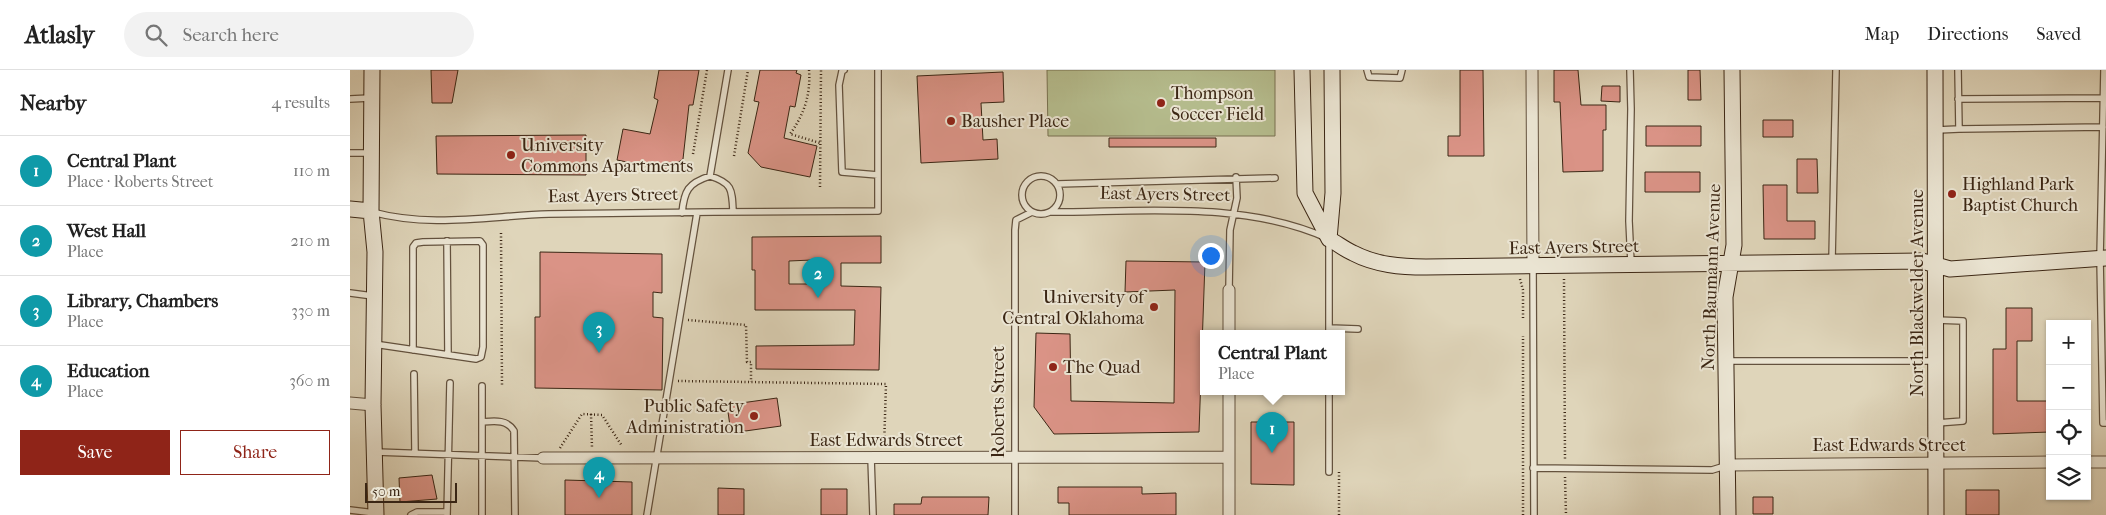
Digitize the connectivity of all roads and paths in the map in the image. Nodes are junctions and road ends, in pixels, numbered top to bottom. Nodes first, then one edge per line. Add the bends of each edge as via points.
1 (372, 70) edge
2 (707, 70) edge
3 (728, 70) edge
4 (748, 70) edge
5 (809, 70) edge
6 (820, 70) edge
7 (844, 70) edge
8 (878, 70) edge
9 (1302, 70) edge
10 (1332, 70) edge
11 (1367, 70) edge
12 (1402, 70) edge
13 (1532, 70) edge
14 (1630, 70) edge
15 (1732, 70) edge
16 (1836, 70) edge
17 (1934, 70) edge
18 (1940, 70) edge
19 (1958, 70) edge
20 (2104, 70) edge
21 (350, 98) edge
22 (372, 98) junction
23 (2103, 98) junction
24 (1958, 99) junction
25 (2103, 127) junction
26 (1935, 130) junction
27 (1959, 130) junction
28 (820, 143) junction
29 (350, 153) edge
30 (371, 153) junction
31 (693, 154) dead end
32 (734, 156) dead end
33 (878, 175) junction
34 (710, 176) junction
35 (1236, 178) junction
36 (1275, 178) dead end
37 (1057, 184) junction
38 (820, 187) dead end
39 (350, 209) edge
40 (371, 211) junction
41 (733, 211) junction
42 (697, 212) junction
43 (1032, 212) junction
44 (1051, 212) junction
45 (682, 213) junction
46 (1233, 213) junction
47 (501, 233) dead end
48 (1329, 239) junction
49 (447, 242) junction
50 (2103, 258) edge
51 (1732, 262) junction
52 (1832, 263) junction
53 (1936, 264) junction
54 (1631, 265) junction
55 (1533, 272) junction
56 (1555, 277) dead end
57 (1229, 290) joint
58 (350, 293) edge
59 (374, 296) junction
60 (679, 319) junction
61 (1523, 319) dead end
62 (1936, 320) junction
63 (1523, 328) dead end
64 (1358, 329) dead end
65 (1229, 330) edge
66 (1329, 330) edge
67 (1344, 330) edge
68 (374, 344) junction
69 (413, 350) junction
70 (448, 355) junction
71 (1726, 361) junction
72 (1936, 361) junction
73 (414, 374) dead end
74 (669, 380) junction
75 (450, 382) dead end
76 (751, 382) junction
77 (502, 385) dead end
78 (482, 386) dead end
79 (1229, 395) edge
80 (1329, 395) edge
81 (350, 403) edge
82 (373, 405) junction
83 (592, 414) junction
84 (482, 422) junction
85 (1936, 423) junction
86 (2106, 423) edge
87 (374, 452) junction
88 (415, 453) junction
89 (448, 454) junction
90 (482, 455) junction
91 (514, 456) junction
92 (1229, 457) junction
93 (548, 458) junction
94 (592, 458) junction
95 (630, 458) junction
96 (656, 458) junction
97 (877, 458) junction
98 (1015, 458) junction
99 (1936, 462) junction
100 (2046, 462) edge
101 (2091, 462) edge
102 (2106, 462) edge
103 (1728, 465) junction
104 (1533, 468) junction
105 (1565, 469) junction
106 (1329, 472) dead end
107 (350, 510) edge
108 (376, 514) edge
109 (447, 514) edge
110 (411, 515) edge
111 (482, 515) edge
112 (515, 515) edge
113 (647, 515) edge
114 (873, 515) edge
115 (1015, 515) edge
116 (1229, 515) edge
117 (1523, 515) edge
118 (1534, 515) edge
119 (1566, 515) edge
120 (1728, 515) edge
121 (1936, 515) edge

1 - 22 street
2 - 31 path
3 - 34 lane
4 - 32 path
5 - 28 path via 804,111 790,134
6 - 28 path
7 - 33 lane via 838,84 842,172
8 - 33 lane
9 - 48 street via 1304,193
10 - 48 street via 1333,193
11 - 12 lane via 1369,77 1400,78
13 - 55 street
14 - 54 lane
15 - 51 street, North Baumann Avenue
16 - 52 lane
17 - 18 lane
17 - 26 street, North Blackwelder Avenue
19 - 24 lane
20 - 23 lane
21 - 22 lane
22 - 30 street
23 - 24 lane
23 - 25 lane
24 - 27 lane
25 - 27 lane
25 - 50 lane
26 - 27 lane
26 - 53 street, North Blackwelder Avenue
28 - 38 path
29 - 30 lane
30 - 40 street
33 - 41 lane, East Ayers Street via 878,211
34 - 41 lane via 724,181 731,189
34 - 45 lane via 689,186
35 - 36 lane
35 - 37 lane
35 - 46 lane
37 - 43 lane via 1053,179 1040,175 1024,184 1021,197
37 - 44 lane via 1059,202
39 - 40 street, East Ayers Street
40 - 45 lane, East Ayers Street via 396,218 427,220 505,215
40 - 59 street via 375,252
41 - 42 lane, East Ayers Street
42 - 45 lane, East Ayers Street
42 - 60 lane
43 - 44 lane
43 - 98 lane, Roberts Street via 1016,220 1015,230
44 - 46 lane, East Ayers Street
46 - 48 lane, East Ayers Street via 1286,223
46 - 57 lane
47 - 77 path
48 - 55 street, East Ayers Street via 1352,253 1394,266
48 - 66 lane
49 - 69 lane via 416,243 413,247
49 - 70 lane
49 - 70 lane via 480,241 483,245 481,356 476,359
50 - 53 street, East Ayers Street via 1950,269
50 - 86 lane via 2103,422
51 - 52 street, East Ayers Street
51 - 54 street, East Ayers Street
51 - 71 street, North Baumann Avenue via 1725,297
52 - 53 street, East Ayers Street via 1922,260
53 - 62 street, North Blackwelder Avenue
54 - 55 street, East Ayers Street
55 - 61 path via 1519,278 1523,290
55 - 104 lane
56 - 105 path via 1564,277
57 - 65 street
58 - 59 lane
59 - 68 street
60 - 74 lane
60 - 76 path via 746,325
62 - 72 street, North Blackwelder Avenue
62 - 85 lane via 1963,321 1963,421
63 - 117 path
64 - 67 lane
68 - 69 lane
68 - 82 street
69 - 70 lane
71 - 72 lane
71 - 103 street, North Baumann Avenue
72 - 85 street, North Blackwelder Avenue
73 - 88 lane
74 - 76 path
74 - 96 lane
75 - 89 lane
76 - 97 path via 886,384
78 - 84 lane
79 - 92 street
80 - 106 lane
81 - 82 street
82 - 87 street
83 - 93 path via 582,414
83 - 94 path
83 - 95 path via 602,414
84 - 90 lane
84 - 91 lane via 500,421 511,426
85 - 99 street, North Blackwelder Avenue
87 - 88 lane
87 - 108 street
88 - 89 lane
89 - 90 lane
89 - 109 lane
90 - 91 lane
90 - 111 lane
91 - 93 lane
91 - 112 lane
92 - 98 street, East Edwards Street
92 - 116 street
93 - 94 street, East Edwards Street
94 - 95 street, East Edwards Street
95 - 96 street, East Edwards Street
96 - 97 street, East Edwards Street
96 - 113 lane
97 - 98 street, East Edwards Street
97 - 114 lane
98 - 115 lane, Roberts Street
99 - 100 street, East Edwards Street
99 - 103 street, East Edwards Street
99 - 121 street, North Blackwelder Avenue
101 - 102 street
103 - 105 lane via 1712,470
103 - 120 street, North Baumann Avenue
104 - 105 lane
104 - 118 lane
105 - 119 path
107 - 108 lane
109 - 110 lane via 417,512

